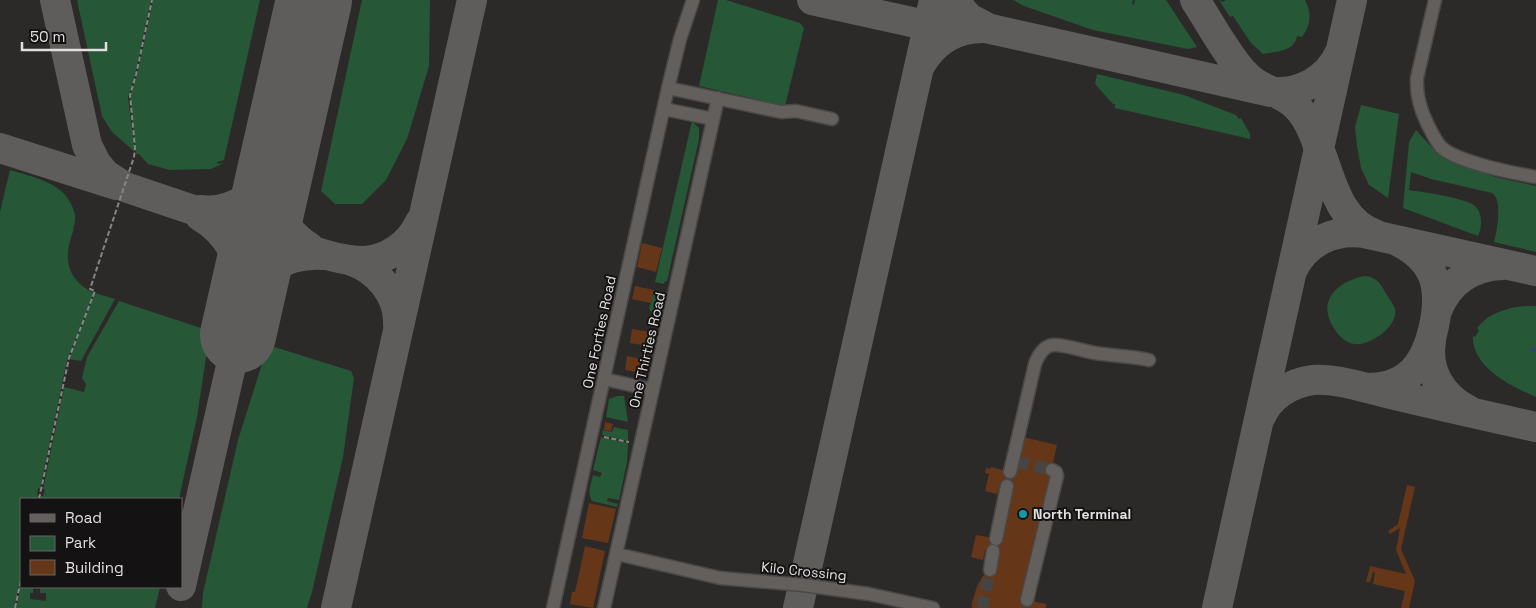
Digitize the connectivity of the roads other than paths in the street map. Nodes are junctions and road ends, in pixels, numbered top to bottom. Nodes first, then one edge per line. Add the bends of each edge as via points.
1 (693, 0) edge
2 (1435, 0) edge
3 (668, 88) junction
4 (718, 98) junction
5 (664, 109) junction
6 (713, 119) junction
7 (832, 119) dead end
8 (1536, 177) edge
9 (1149, 360) dead end
10 (604, 378) junction
11 (653, 390) junction
12 (1013, 464) dead end
13 (1054, 473) dead end
14 (1007, 486) dead end
15 (617, 554) junction
16 (990, 570) tunnel mouth
17 (1026, 600) dead end
18 (553, 608) edge
19 (604, 608) edge
20 (933, 608) edge

1 - 3 lane, One Forties Road
2 - 8 lane via 1417,88 1425,119 1434,136 1441,147 1457,156
3 - 4 lane
3 - 5 lane, One Forties Road
4 - 6 lane, One Thirties Road
4 - 7 lane
5 - 6 lane
5 - 10 lane, One Forties Road
6 - 11 lane, One Thirties Road
9 - 12 lane via 1057,345 1044,350 1035,364
10 - 11 lane
10 - 18 lane, One Forties Road
11 - 15 lane, One Thirties Road
13 - 17 lane
14 - 16 lane
15 - 19 lane, One Thirties Road
15 - 20 lane, Kilo Crossing via 729,579 876,595

